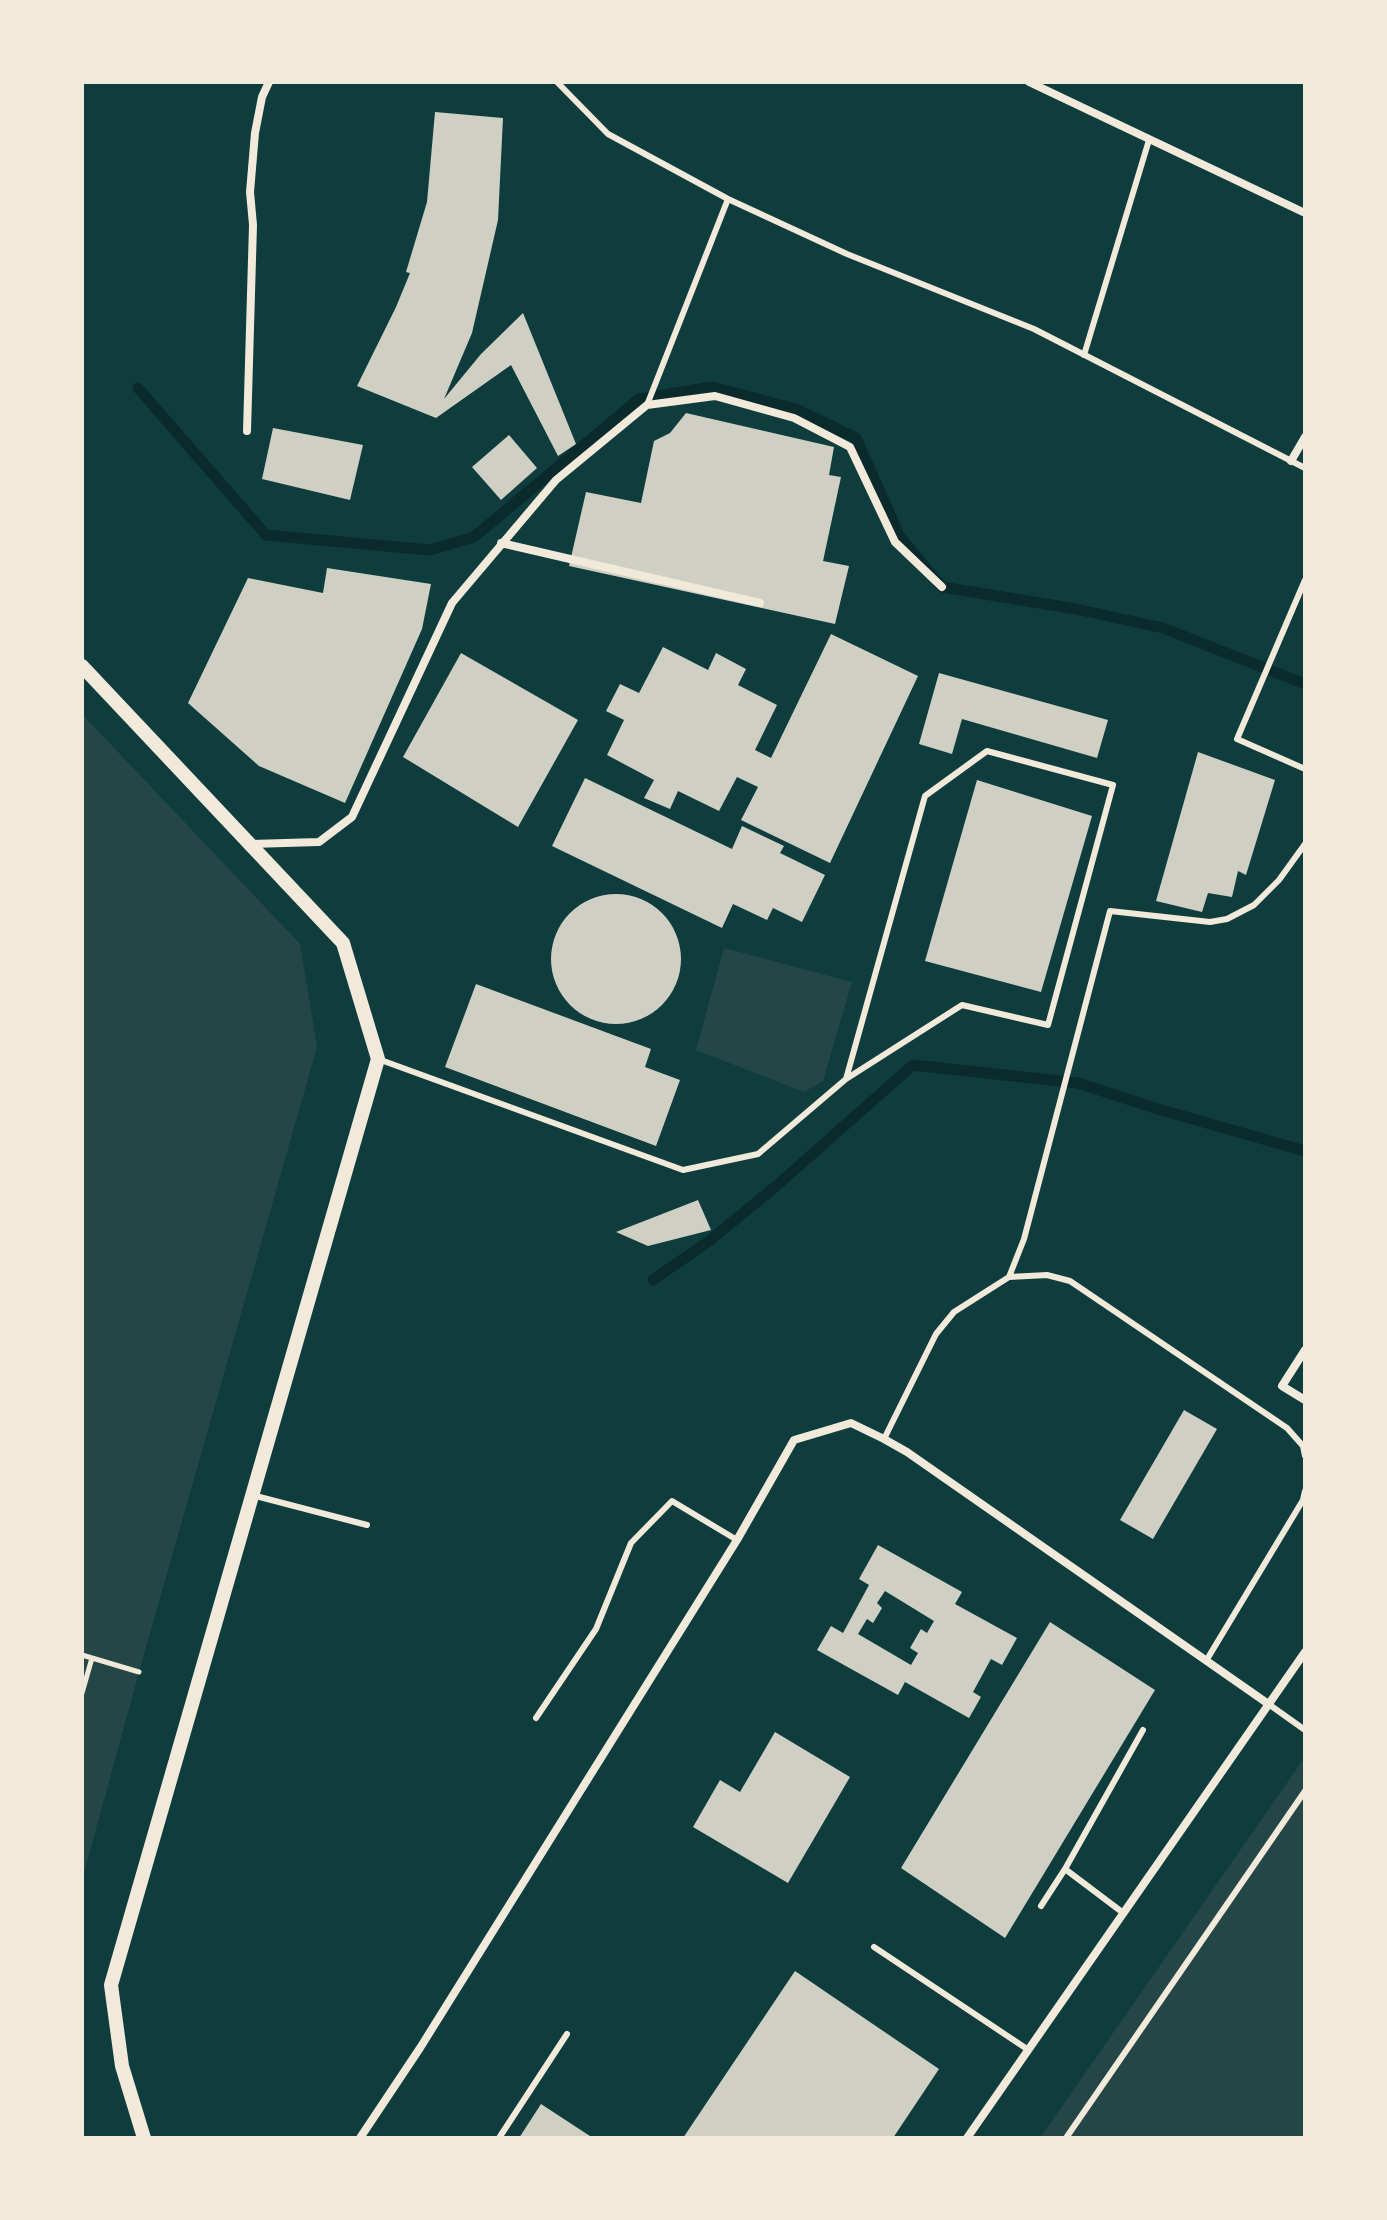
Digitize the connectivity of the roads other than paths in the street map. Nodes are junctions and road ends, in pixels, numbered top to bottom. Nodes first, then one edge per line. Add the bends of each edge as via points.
1 (269, 82) edge
2 (557, 82) edge
3 (1029, 82) edge
4 (1149, 140) junction
5 (728, 199) junction
6 (1305, 213) edge
7 (1084, 355) junction
8 (648, 403) junction
9 (247, 431) dead end
10 (1305, 437) edge
11 (1291, 461) junction
12 (1305, 468) edge
13 (501, 543) junction
14 (1305, 580) edge
15 (942, 587) dead end
16 (760, 603) dead end
17 (82, 666) edge
18 (1305, 769) edge
19 (250, 844) junction
20 (1305, 844) edge
21 (378, 1059) junction
22 (846, 1079) junction
23 (1009, 1277) junction
24 (1305, 1350) edge
25 (1305, 1400) edge
26 (884, 1439) junction
27 (1305, 1456) edge
28 (1305, 1491) edge
29 (252, 1495) junction
30 (367, 1525) dead end
31 (737, 1540) junction
32 (1305, 1652) edge
33 (1206, 1661) junction
34 (1267, 1703) junction
35 (536, 1718) dead end
36 (1143, 1730) dead end
37 (1305, 1730) edge
38 (1305, 1791) edge
39 (1065, 1869) junction
40 (1041, 1906) dead end
41 (1122, 1912) junction
42 (874, 1947) dead end
43 (567, 2034) dead end
44 (1027, 2049) junction
45 (144, 2138) edge
46 (360, 2138) edge
47 (499, 2138) edge
48 (967, 2138) edge
49 (1066, 2138) edge

1 - 9 street via 255,133 250,192
2 - 5 lane via 608,134
3 - 4 street
4 - 6 street
4 - 7 lane
5 - 7 lane
5 - 8 lane
7 - 11 lane
8 - 13 street via 556,480
8 - 15 street via 715,396 794,418 850,447 895,542
10 - 11 street
11 - 12 lane
13 - 16 street
13 - 19 street via 452,603 352,817 319,842
14 - 18 lane via 1237,739
17 - 19 street
19 - 21 street via 343,943
20 - 23 lane via 1254,905 1227,919 1210,922 1110,911 1024,1239
21 - 22 lane via 683,1170 758,1154
21 - 29 street
22 - 22 lane via 925,796 987,751 1113,785 1048,1025 962,1005
23 - 26 lane via 954,1312 936,1334
23 - 27 lane via 1047,1275 1070,1281 1287,1428
24 - 25 street via 1282,1386
26 - 31 street via 851,1423 794,1440
26 - 33 street
28 - 33 lane
29 - 30 lane
29 - 45 street via 111,1985 122,2066
31 - 35 lane via 672,1501 631,1543 596,1629
31 - 46 street
32 - 34 street
33 - 34 street
34 - 37 lane
34 - 41 street
36 - 39 lane
38 - 49 lane
39 - 40 lane
39 - 41 lane
41 - 44 street
42 - 44 lane
43 - 47 lane
44 - 48 street

